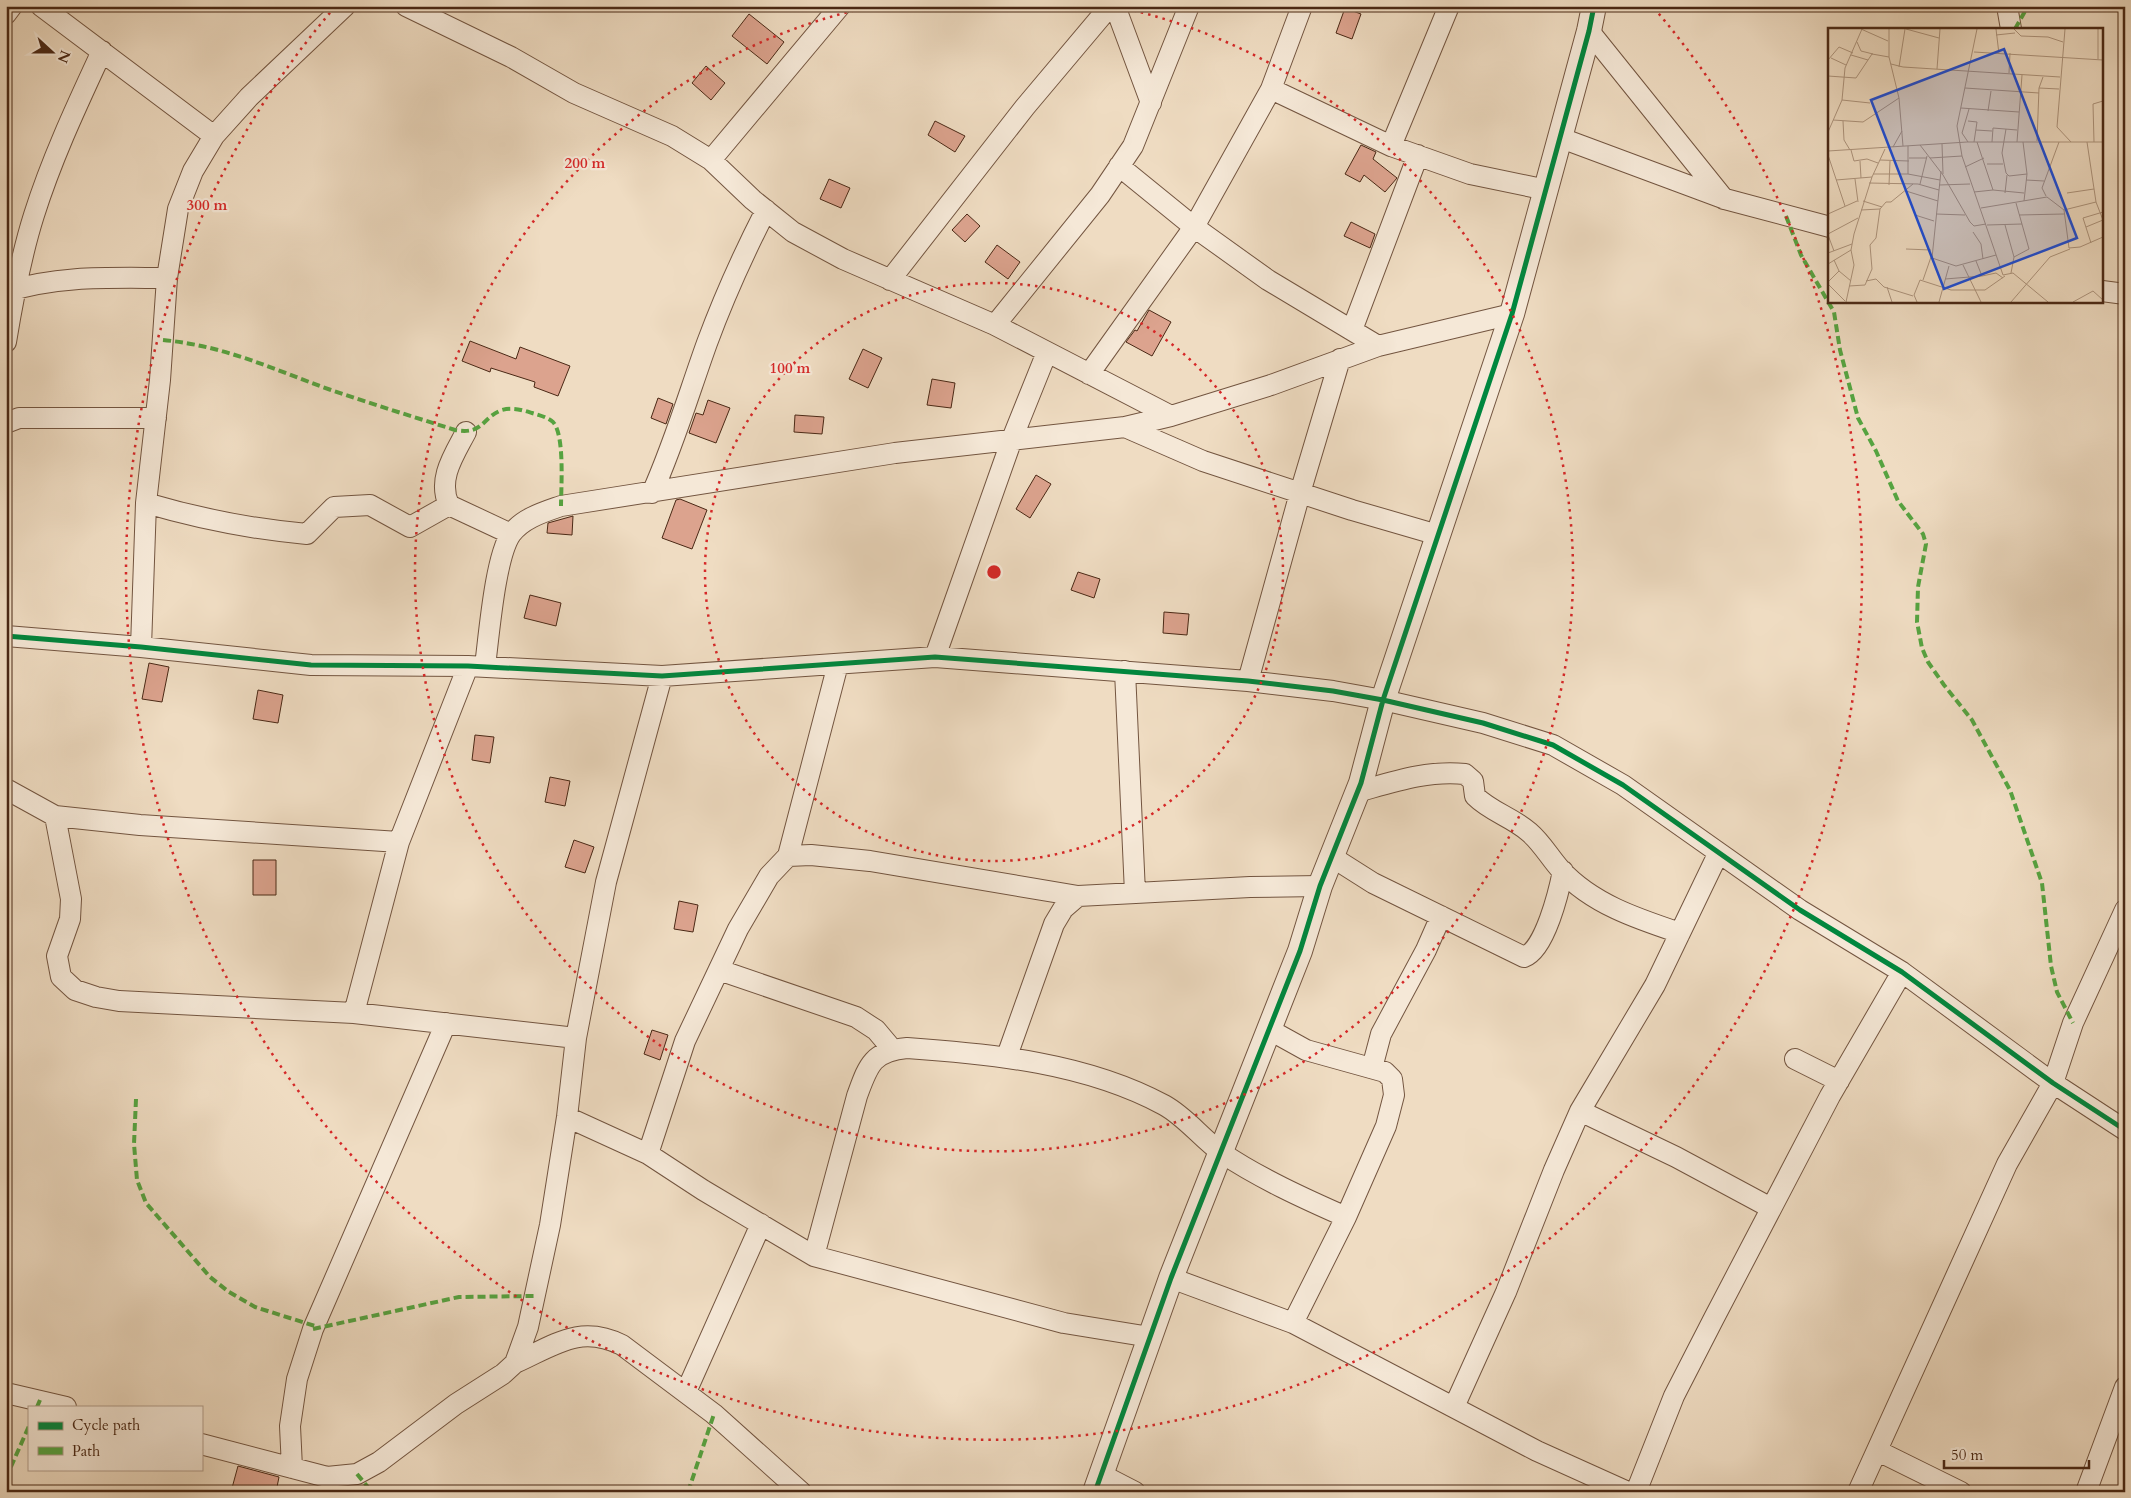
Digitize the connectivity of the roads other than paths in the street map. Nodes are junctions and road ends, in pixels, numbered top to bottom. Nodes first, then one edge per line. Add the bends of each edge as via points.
1 (12, 6) edge
2 (42, 6) edge
3 (345, 6) edge
4 (406, 6) edge
5 (840, 6) edge
6 (1110, 6) edge
7 (1114, 6) edge
8 (1189, 6) edge
9 (1302, 6) edge
10 (1449, 6) edge
11 (1594, 6) edge
12 (2007, 6) edge
13 (6, 14) edge
14 (443, 14) edge
15 (2011, 28) edge
16 (1589, 31) junction
17 (102, 52) junction
18 (1271, 89) junction
19 (1151, 103) junction
20 (214, 136) junction
21 (1561, 138) junction
22 (1392, 146) junction
23 (1418, 156) junction
24 (711, 160) junction
25 (1119, 166) junction
26 (1547, 190) junction
27 (1724, 199) junction
28 (766, 210) junction
29 (1828, 226) edge
30 (1194, 227) junction
31 (167, 278) junction
32 (890, 280) junction
33 (11, 290) edge
34 (2104, 290) edge
35 (2125, 294) edge
36 (1512, 314) junction
37 (995, 325) junction
38 (1352, 330) junction
39 (6, 342) edge
40 (1378, 346) junction
41 (1047, 352) junction
42 (1340, 360) junction
43 (1089, 374) junction
44 (1171, 416) junction
45 (156, 418) junction
46 (6, 423) edge
47 (1125, 427) junction
48 (466, 432) dead end
49 (1012, 439) junction
50 (652, 493) junction
51 (1300, 493) junction
52 (146, 503) junction
53 (449, 505) junction
54 (511, 534) junction
55 (1438, 535) junction
56 (6, 636) edge
57 (142, 647) junction
58 (935, 657) junction
59 (838, 664) junction
60 (477, 666) junction
61 (1125, 671) junction
62 (662, 676) junction
63 (1248, 680) junction
64 (1384, 700) junction
65 (6, 789) edge
66 (1357, 792) junction
67 (55, 816) junction
68 (399, 842) junction
69 (1718, 854) junction
70 (788, 856) junction
71 (1332, 857) junction
72 (1563, 871) junction
73 (1320, 886) junction
74 (1135, 893) junction
75 (1078, 896) junction
76 (2125, 910) edge
77 (1441, 916) junction
78 (1680, 932) junction
79 (719, 970) junction
80 (1902, 972) junction
81 (354, 1014) junction
82 (446, 1023) junction
83 (1268, 1029) junction
84 (576, 1038) junction
85 (892, 1050) junction
86 (1007, 1056) junction
87 (1794, 1059) dead end
88 (1372, 1068) junction
89 (1838, 1081) junction
90 (2054, 1083) junction
91 (1580, 1111) junction
92 (567, 1117) junction
93 (2125, 1130) edge
94 (1221, 1152) junction
95 (648, 1154) junction
96 (1771, 1208) junction
97 (1346, 1217) junction
98 (760, 1224) junction
99 (814, 1256) junction
100 (1171, 1278) junction
101 (1293, 1323) junction
102 (1150, 1338) junction
103 (515, 1363) junction
104 (2125, 1387) edge
105 (686, 1392) junction
106 (6, 1393) edge
107 (62, 1406) edge
108 (1454, 1407) junction
109 (2117, 1427) edge
110 (202, 1444) edge
111 (1878, 1451) junction
112 (292, 1468) junction
113 (1099, 1483) edge
114 (327, 1484) edge
115 (801, 1492) edge
116 (1135, 1492) edge
117 (1628, 1492) edge
118 (1636, 1492) edge
119 (1858, 1492) edge
120 (1961, 1492) edge
121 (2086, 1492) edge

1 - 13 street
2 - 17 street
3 - 20 street via 249,97
4 - 14 street
5 - 24 street
6 - 32 street
7 - 19 street
8 - 19 street
9 - 18 street
10 - 22 street
11 - 16 street
12 - 15 street
14 - 24 street via 574,93 672,136
16 - 21 street
16 - 27 street
17 - 20 street
17 - 33 street via 65,132 37,206
18 - 22 street
18 - 30 street
19 - 25 street via 1133,146
20 - 31 street via 193,171 178,210
21 - 26 street
21 - 27 street
22 - 23 street
23 - 26 street via 1470,174
23 - 38 street
24 - 28 street
25 - 30 street
25 - 37 street via 1100,195
26 - 36 street
27 - 29 street
28 - 32 street via 793,232
28 - 50 street via 739,263 672,449
30 - 38 street via 1268,280
30 - 43 street
31 - 33 street via 80,278 48,281
31 - 45 street
32 - 37 street
33 - 39 street
34 - 35 street
36 - 40 street
36 - 55 street
37 - 41 street
38 - 40 street
40 - 42 street
41 - 43 street
41 - 49 street
42 - 44 street
42 - 51 street
43 - 44 street
44 - 47 street
45 - 46 street via 19,418
45 - 52 street
47 - 49 street
47 - 51 street via 1203,461
48 - 53 street via 446,475 443,492
49 - 50 street via 895,453
49 - 58 street
50 - 54 street via 561,506 529,518
51 - 55 street
51 - 63 street
52 - 53 street via 255,529 307,534 334,507 370,505 410,526
52 - 57 street
53 - 54 street
54 - 60 street via 502,558
55 - 64 street
56 - 57 street
57 - 60 street via 310,665
58 - 59 street
58 - 61 street
59 - 62 street
59 - 70 street
60 - 62 street
60 - 68 street
61 - 63 street
61 - 74 street
62 - 84 street via 606,882
63 - 64 street
64 - 66 street
64 - 69 street via 1483,724 1553,746 1623,785
65 - 67 street
66 - 71 street
66 - 72 street via 1414,775 1465,774 1472,781 1474,796 1529,831
67 - 68 street via 150,826
67 - 81 street via 71,899 70,919 57,956 61,977 75,990 96,998 119,1001
68 - 81 street
69 - 78 street
69 - 80 street via 1800,910
70 - 75 street via 811,854 870,861
70 - 79 street via 769,876
71 - 73 street
71 - 77 street via 1373,883
72 - 77 street via 1546,928 1530,955 1519,956
72 - 78 street via 1611,906
73 - 74 street
73 - 83 street via 1300,951
74 - 75 street
75 - 86 street via 1054,924
76 - 90 street via 2073,1024
77 - 88 street via 1381,1034
78 - 91 street via 1655,985
79 - 85 street via 856,1017 876,1030
79 - 95 street via 685,1041
80 - 89 street
80 - 90 street
81 - 82 street
82 - 84 street
82 - 112 street via 313,1329 297,1379 290,1426
83 - 88 street via 1306,1050
83 - 94 street
84 - 92 street
85 - 86 street
85 - 99 street via 877,1056 867,1070 857,1096
86 - 94 street via 1112,1083 1152,1099 1182,1116
87 - 89 street
88 - 97 street via 1385,1072 1392,1079 1394,1095 1386,1126
89 - 96 street
90 - 93 street
90 - 111 street via 2007,1164
91 - 96 street
91 - 108 street via 1506,1292
92 - 95 street
92 - 103 street via 550,1225 528,1327
94 - 97 street via 1301,1197
94 - 100 street
95 - 98 street
96 - 118 street via 1674,1396
97 - 101 street
98 - 99 street
98 - 105 street
99 - 102 street via 1064,1323
100 - 101 street
100 - 102 street
101 - 108 street
102 - 113 street
103 - 105 street via 567,1339 590,1335 605,1337 622,1345
103 - 114 street via 379,1462
104 - 109 street
105 - 115 street
106 - 107 street
108 - 117 street via 1537,1451
109 - 121 street
110 - 112 street
111 - 119 street
111 - 120 street
112 - 114 street
113 - 116 street

